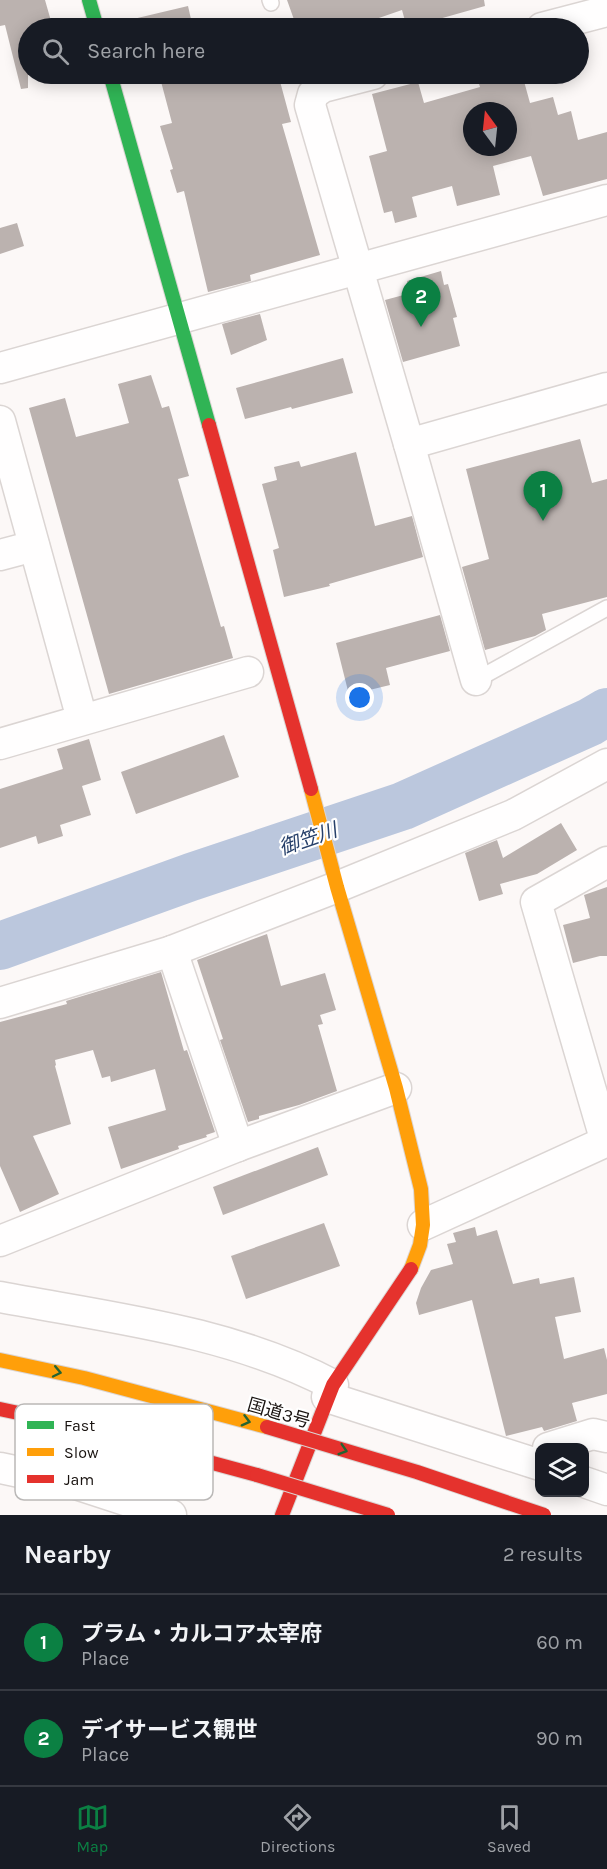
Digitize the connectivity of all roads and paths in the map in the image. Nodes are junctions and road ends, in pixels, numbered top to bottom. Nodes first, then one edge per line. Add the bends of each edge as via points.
1 (89, 0) edge
2 (607, 11) edge
3 (94, 18) edge
4 (580, 18) edge
5 (113, 84) edge
6 (335, 84) edge
7 (607, 200) edge
8 (357, 270) junction
9 (178, 318) junction
10 (0, 369) edge
11 (607, 388) edge
12 (0, 421) edge
13 (410, 444) junction
14 (34, 546) junction
15 (0, 555) edge
16 (607, 608) edge
17 (277, 663) junction
18 (248, 672) joint
19 (476, 680) joint
20 (82, 719) junction
21 (0, 744) edge
22 (607, 764) edge
23 (607, 862) edge
24 (336, 883) junction
25 (172, 951) junction
26 (0, 1003) edge
27 (396, 1088) junction
28 (606, 1141) edge
29 (238, 1146) junction
30 (423, 1225) junction
31 (0, 1241) edge
32 (0, 1297) edge
33 (0, 1360) edge
34 (330, 1391) junction
35 (181, 1404) edge
36 (0, 1409) edge
37 (15, 1412) edge
38 (213, 1413) edge
39 (607, 1437) edge
40 (564, 1443) edge
41 (532, 1457) edge
42 (213, 1463) edge
43 (0, 1468) edge
44 (15, 1471) edge
45 (589, 1483) edge
46 (607, 1490) edge
47 (125, 1500) edge
48 (171, 1515) edge
49 (282, 1515) edge
50 (388, 1515) edge
51 (544, 1515) edge

1 - 3 main road
2 - 4 street
5 - 9 main road
6 - 8 street via 313,94 310,105
7 - 8 street
8 - 9 street
8 - 13 street
9 - 10 street
9 - 17 main road
11 - 13 street
12 - 14 street
13 - 19 street
14 - 15 street
14 - 20 street
16 - 19 lane
17 - 18 lane
17 - 24 main road
18 - 20 street
20 - 21 street
22 - 24 street via 513,815
23 - 28 street via 536,902
24 - 25 street
24 - 27 main road
25 - 26 street
25 - 29 street
27 - 29 street
27 - 30 main road via 421,1189
28 - 30 street
29 - 31 street
30 - 34 main road via 420,1245 407,1275
32 - 34 street via 169,1328 238,1346 299,1367
33 -> 35 main road, 国道3号, bridge
34 - 41 street
34 - 49 main road
36 - 37 main road, bridge
38 -> 51 main road, 国道3号, bridge via 417,1472
39 - 40 street via 593,1434
42 - 50 main road, bridge
43 - 44 street
45 - 46 street
47 - 48 street

